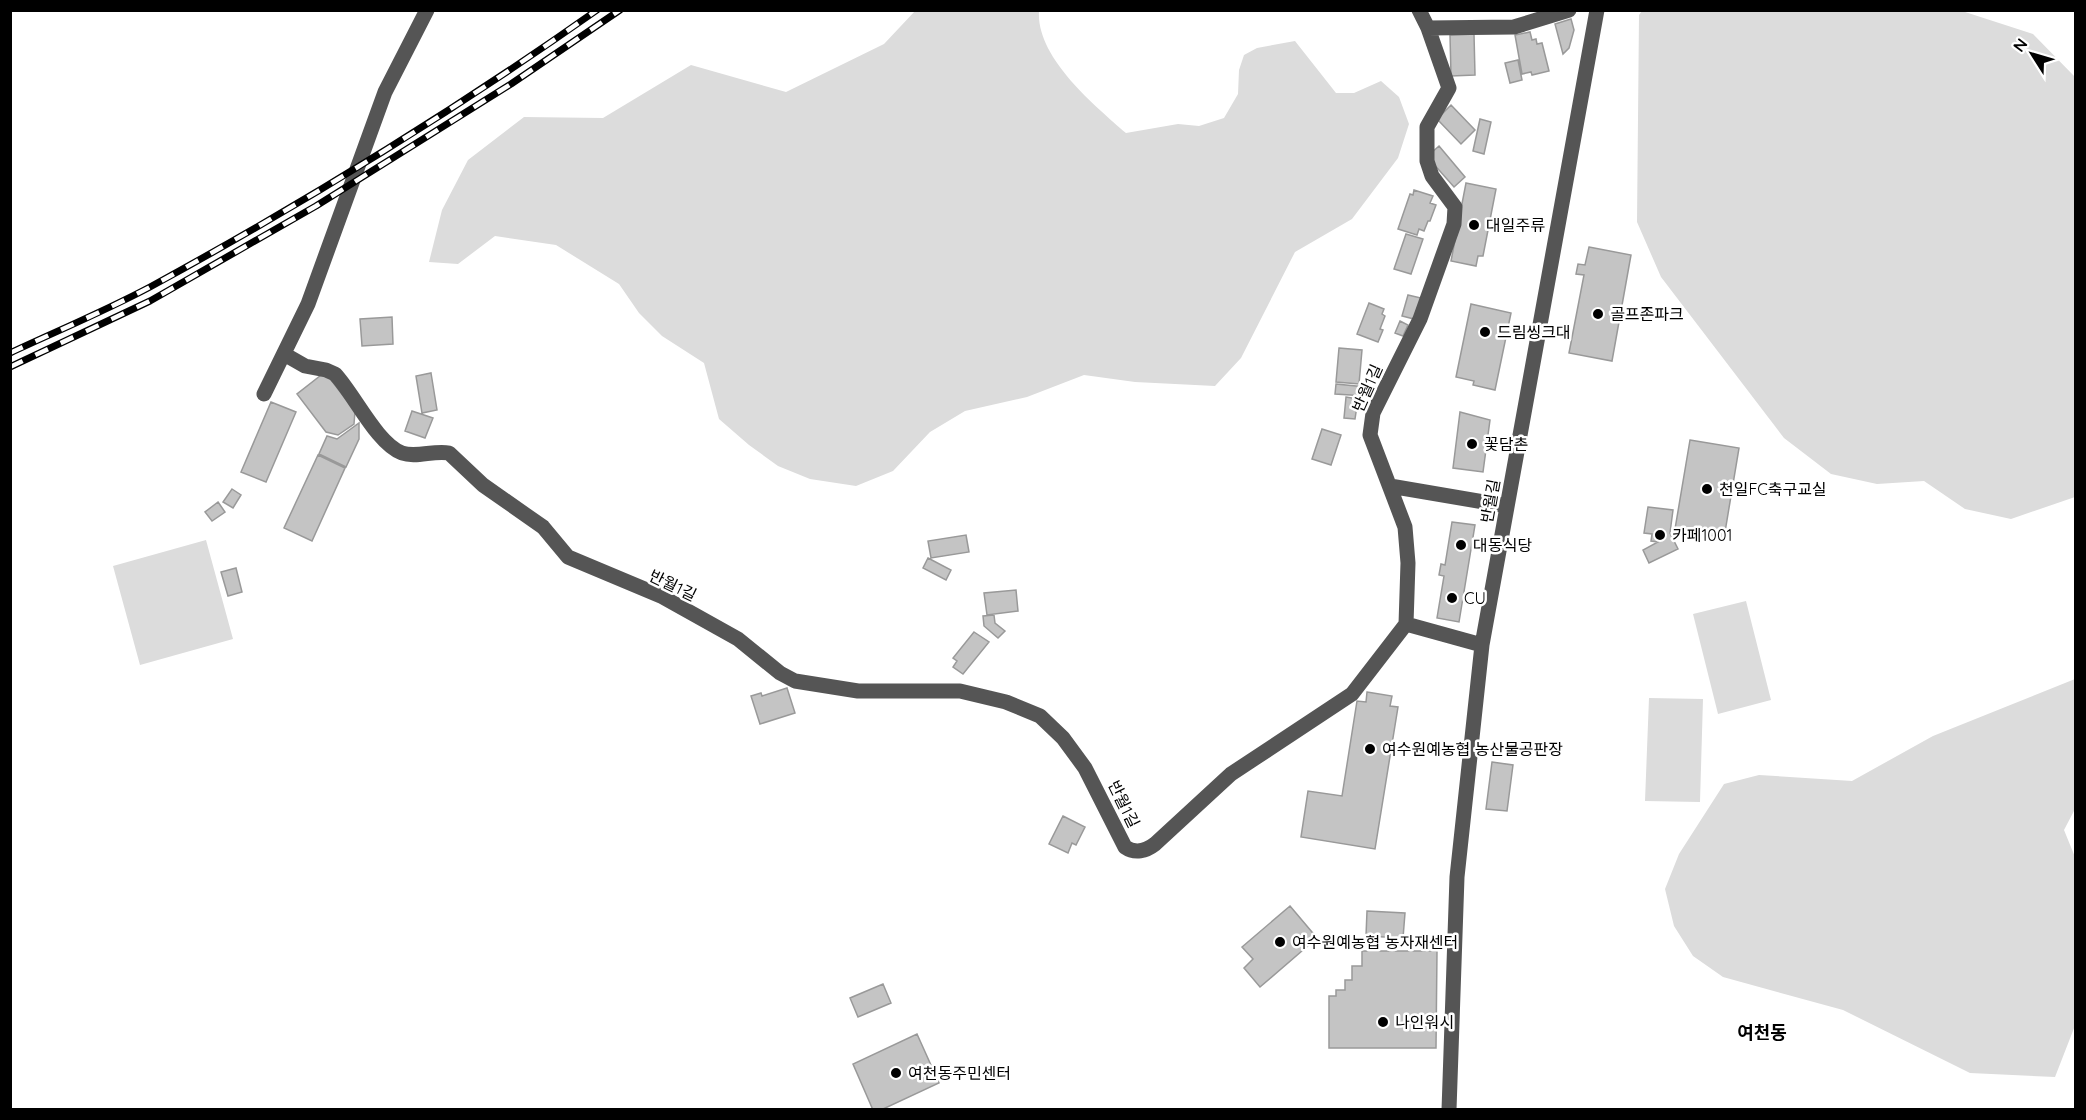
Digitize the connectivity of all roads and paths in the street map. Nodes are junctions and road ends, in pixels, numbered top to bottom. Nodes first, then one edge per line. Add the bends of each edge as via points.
1 (427, 10) edge
2 (1419, 10) edge
3 (1569, 10) edge
4 (1597, 10) edge
5 (1428, 28) junction
6 (284, 354) junction
7 (264, 394) dead end
8 (1390, 486) junction
9 (1507, 506) junction
10 (1407, 624) junction
11 (1482, 645) junction
12 (1449, 1110) edge

1 - 6 street via 385,92 308,304
2 - 5 street, 반월1길
3 - 5 street via 1514,27
4 - 9 street, 반월길
5 - 8 street, 반월1길 via 1449,88 1427,127 1428,170 1450,197 1456,214 1420,318 1372,413 1370,435
6 - 7 street
6 - 10 street, 반월1길 via 305,366 335,374 397,450 408,454 449,453 483,485 543,527 568,557 661,596 743,642 795,681 858,691 960,691 1006,702 1040,716 1085,768 1122,841 1131,850 1151,847 1231,774 1352,694
8 - 9 street
8 - 10 street, 반월1길 via 1406,534
9 - 11 street, 반월길
10 - 11 street
11 - 12 street, 반월길 via 1457,877

